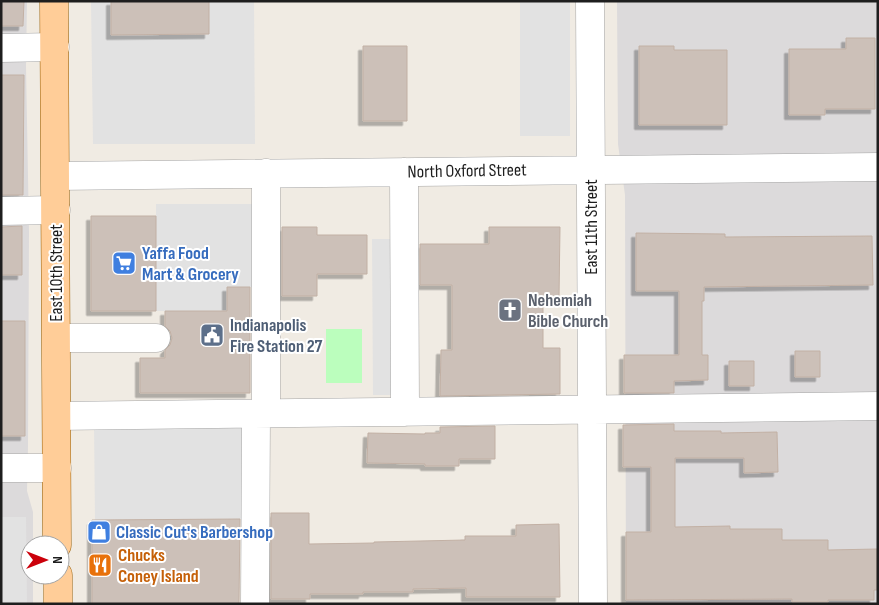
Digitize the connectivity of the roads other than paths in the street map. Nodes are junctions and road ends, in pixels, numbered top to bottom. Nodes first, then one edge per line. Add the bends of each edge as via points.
1 (54, 1) edge
2 (590, 1) edge
3 (55, 47) junction
4 (1, 48) edge
5 (878, 167) edge
6 (591, 170) junction
7 (404, 172) junction
8 (266, 174) junction
9 (56, 176) junction
10 (56, 210) junction
11 (1, 211) edge
12 (56, 338) junction
13 (156, 338) dead end
14 (878, 406) edge
15 (592, 410) junction
16 (405, 412) junction
17 (261, 413) junction
18 (57, 416) junction
19 (1, 468) edge
20 (57, 468) junction
21 (58, 535) edge
22 (58, 585) edge
23 (58, 604) edge
24 (255, 604) edge
25 (592, 604) edge

1 - 3 main road, East 10th Street
2 - 6 street, East 11th Street
3 - 4 street
3 - 9 main road, East 10th Street
5 - 6 street, North Oxford Street
6 - 7 street, North Oxford Street
6 - 15 street, East 11th Street
7 - 8 street, North Oxford Street
7 - 16 street
8 - 9 street, North Oxford Street
8 - 17 street
9 - 10 main road, East 10th Street
10 - 11 street
10 - 12 main road, East 10th Street
12 - 13 street
12 - 18 main road, East 10th Street
14 - 15 street
15 - 16 street
15 - 25 street, East 11th Street
16 - 17 street
17 - 18 street
17 - 24 street
18 - 20 main road, East 10th Street
19 - 20 street
20 - 21 main road, East 10th Street
22 - 23 main road

